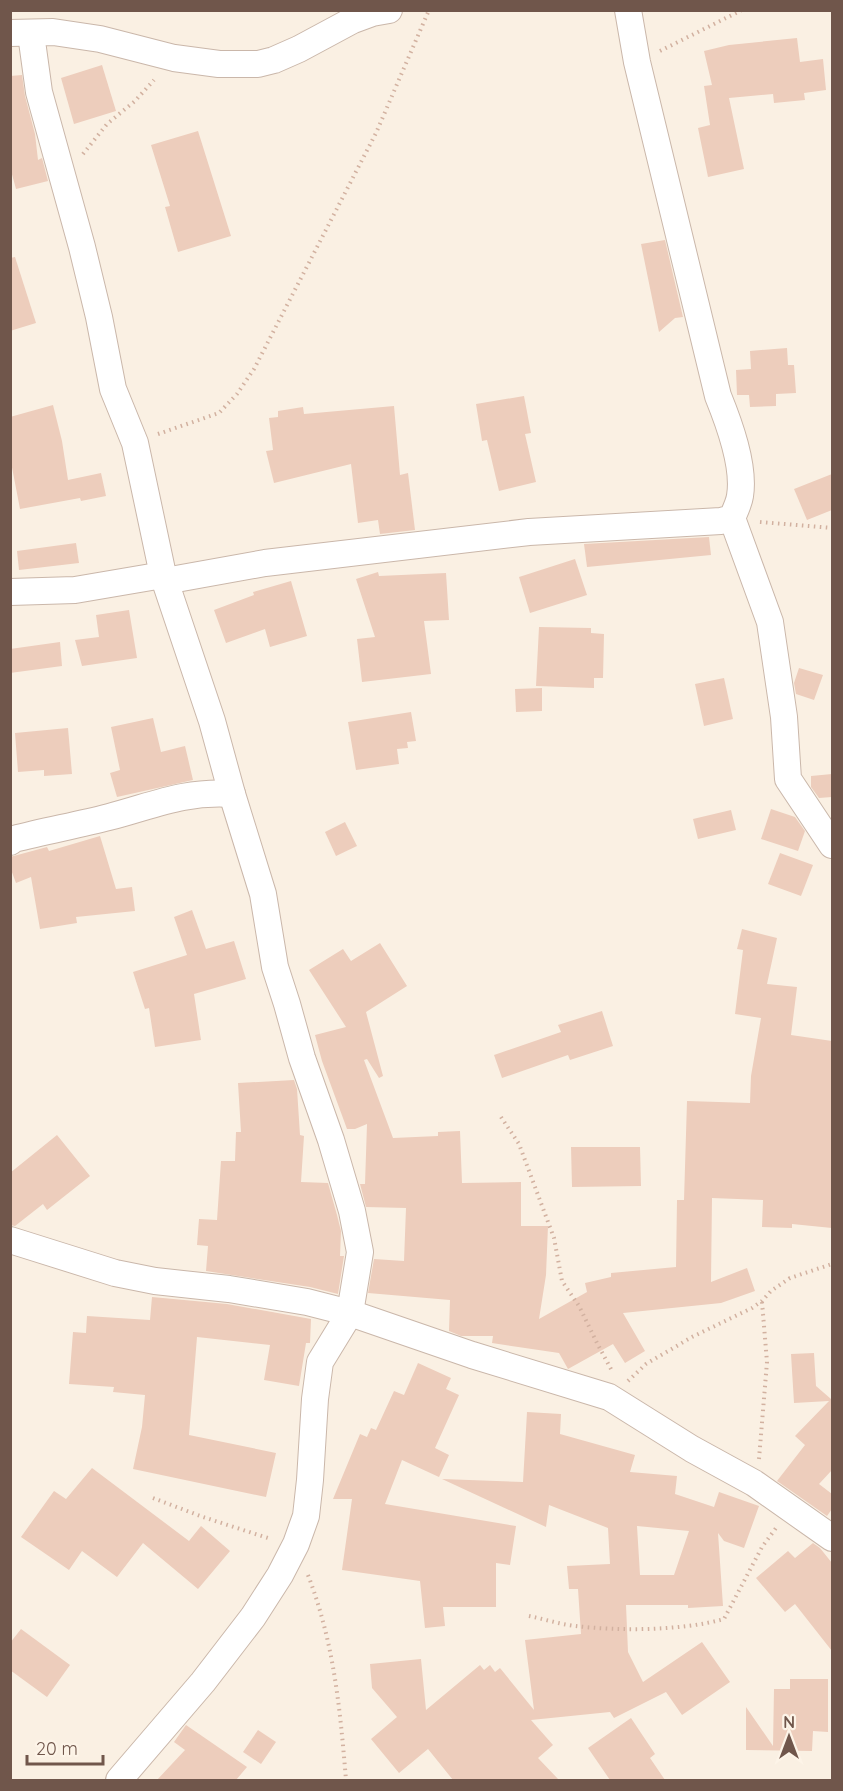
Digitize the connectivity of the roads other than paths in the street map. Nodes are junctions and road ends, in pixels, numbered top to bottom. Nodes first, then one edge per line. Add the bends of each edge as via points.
1 (389, 10) edge
2 (628, 10) edge
3 (21, 34) edge
4 (732, 518) junction
5 (164, 578) junction
6 (10, 592) edge
7 (232, 794) junction
8 (10, 842) edge
9 (832, 845) edge
10 (10, 1240) edge
11 (350, 1313) junction
12 (832, 1538) edge
13 (119, 1780) edge

1 - 3 street via 353,20 298,49 258,64 174,58 100,39 52,32
2 - 4 street via 718,396 733,432 740,496
3 - 5 street via 64,178 114,389 135,443
4 - 5 street via 529,532
4 - 9 street via 771,622 788,779
5 - 6 street via 75,590
5 - 7 street
7 - 8 street via 170,798
7 - 11 street via 263,894 275,968 352,1211 360,1252
10 - 11 street via 115,1273 307,1302
11 - 12 street via 472,1355 615,1392 693,1449 754,1483
11 - 13 street via 320,1362 306,1516 296,1544 253,1617

